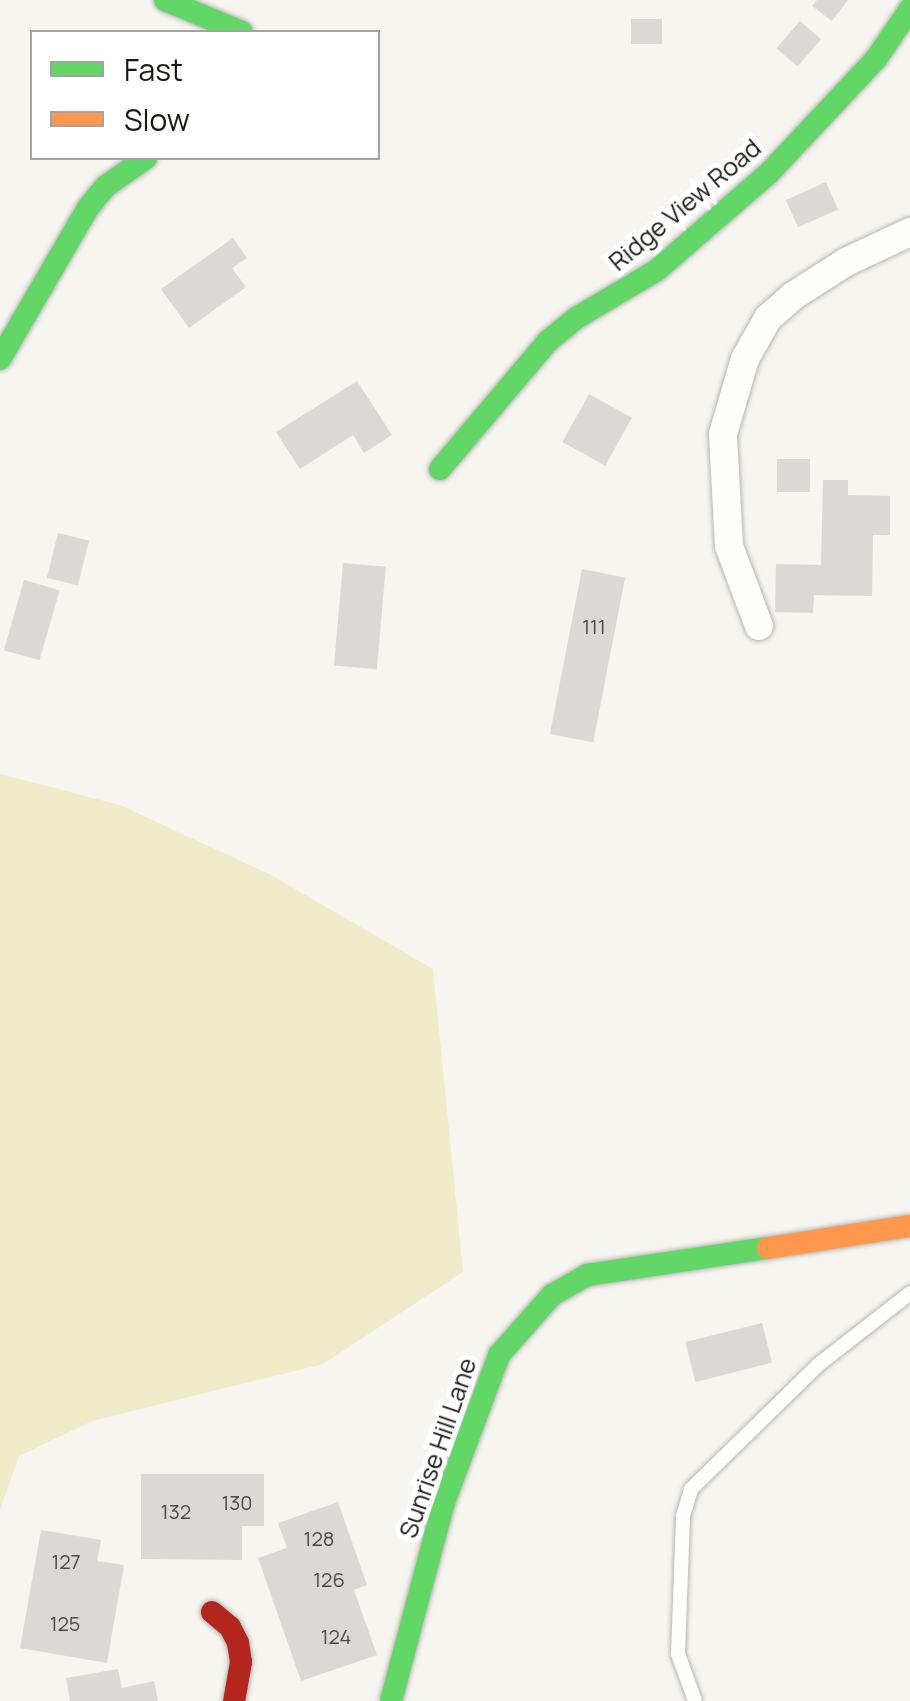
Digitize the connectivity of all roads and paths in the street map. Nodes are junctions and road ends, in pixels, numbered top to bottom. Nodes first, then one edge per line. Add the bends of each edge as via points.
1 (165, 0) edge
2 (910, 9) edge
3 (237, 30) edge
4 (143, 160) edge
5 (910, 232) edge
6 (0, 359) edge
7 (440, 469) dead end
8 (760, 626) dead end
9 (910, 1226) edge
10 (910, 1293) edge
11 (212, 1612) dead end
12 (234, 1701) edge
13 (391, 1701) edge
14 (695, 1701) edge

1 - 3 street
2 - 7 street, Ridge View Road via 876,60 769,174 658,270 548,341
4 - 6 street via 88,208
5 - 8 street via 794,296 768,318 745,359 723,434 729,546
9 - 13 street, Sunrise Hill Lane via 587,1275 552,1296 499,1355 443,1506
10 - 14 lane via 818,1365 691,1489 683,1516 678,1654
11 - 12 street via 238,1642

